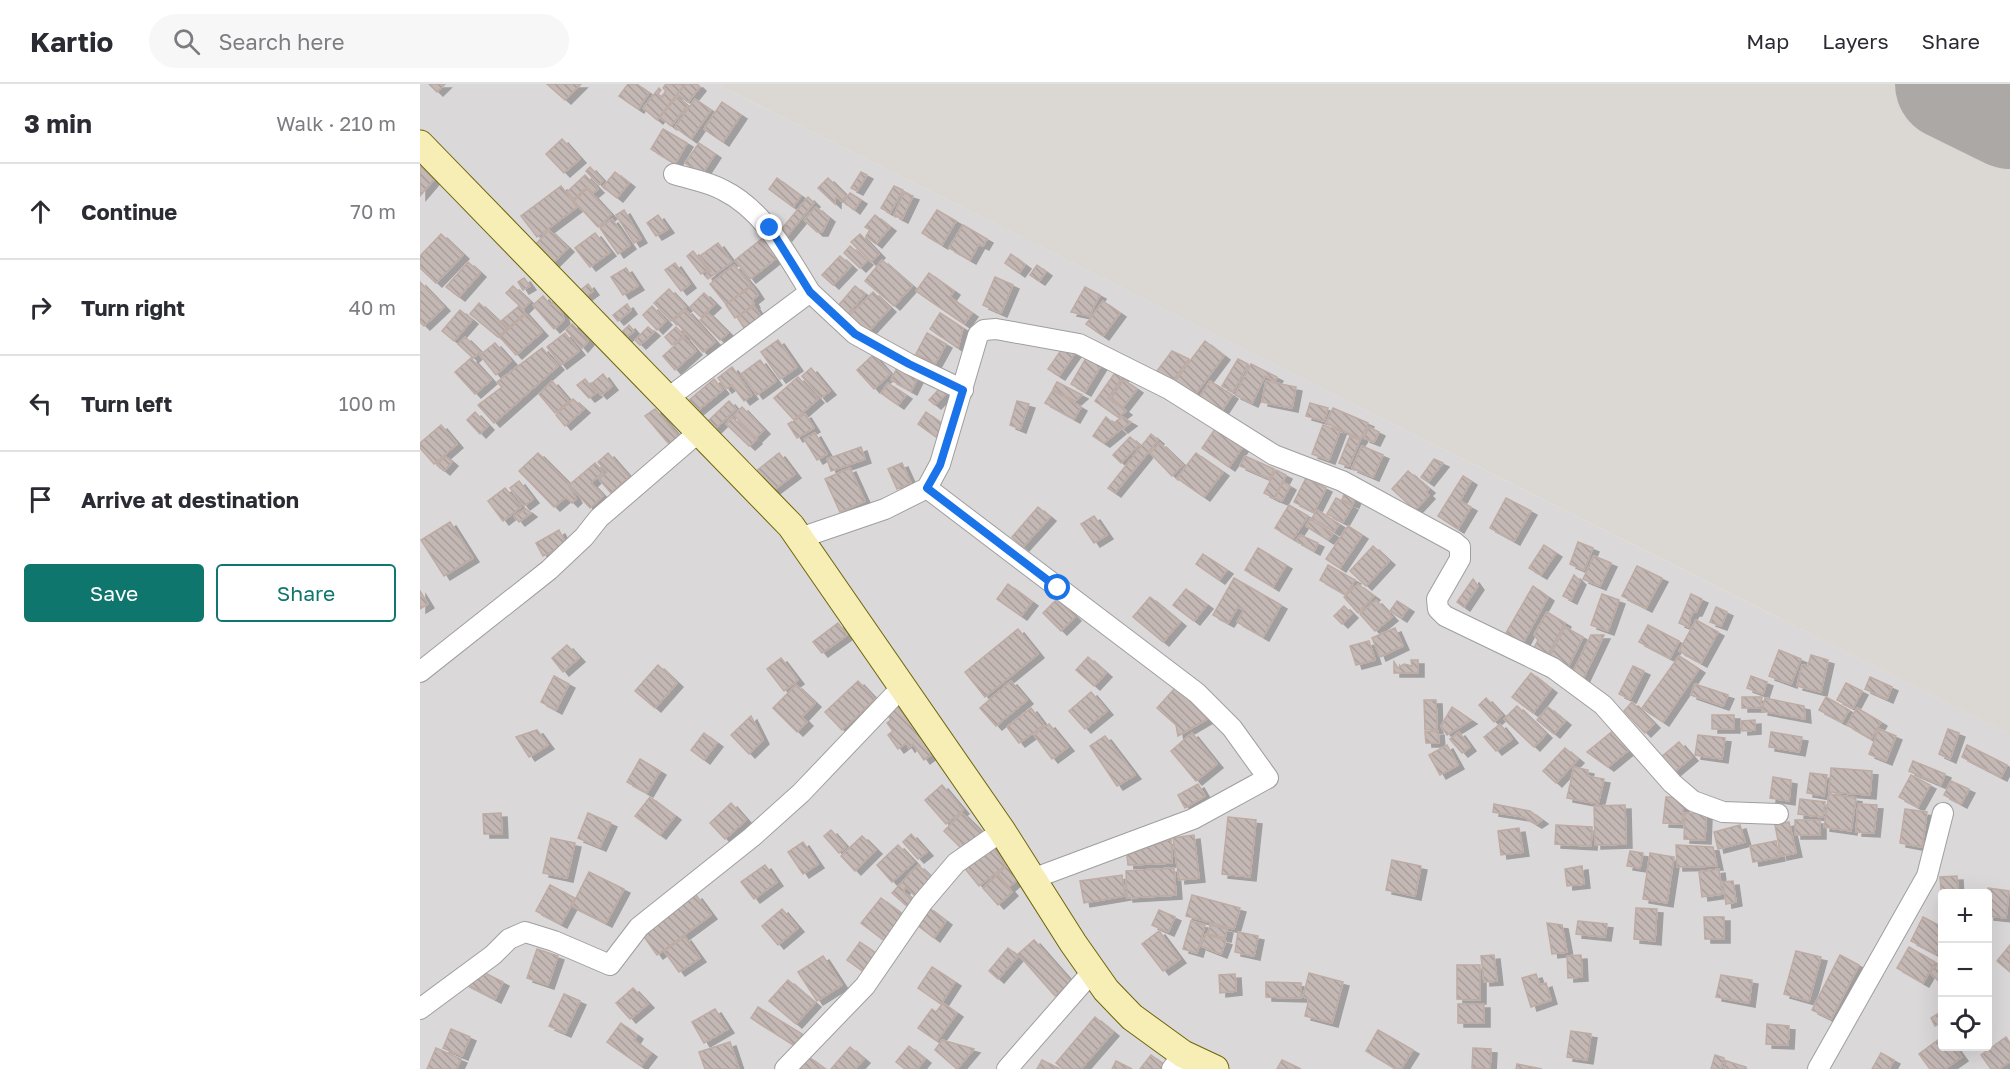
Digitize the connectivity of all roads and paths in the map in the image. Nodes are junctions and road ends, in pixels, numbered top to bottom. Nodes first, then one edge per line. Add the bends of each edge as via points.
1 (420, 144) edge
2 (674, 174) dead end
3 (810, 292) junction
4 (963, 390) junction
5 (668, 398) junction
6 (700, 431) junction
7 (927, 488) junction
8 (800, 538) junction
9 (420, 672) edge
10 (903, 686) junction
11 (1943, 813) dead end
12 (1778, 814) dead end
13 (1002, 831) junction
14 (1032, 879) junction
15 (1092, 972) junction
16 (420, 1009) edge
17 (1178, 1061) edge
18 (785, 1069) edge
19 (1007, 1069) edge
20 (1215, 1069) edge
21 (1818, 1069) edge

1 - 5 main road
2 - 3 street via 724,190 749,209 770,228
3 - 4 street via 855,334
3 - 5 street
4 - 7 street via 940,465
4 - 12 street via 978,335 996,329 1079,344 1169,389 1274,455 1342,481 1454,542 1460,547 1460,559 1437,599 1438,609 1445,616 1553,668 1603,705 1672,783 1693,801 1723,812
5 - 6 main road
6 - 8 main road
6 - 9 street via 599,518 549,570
7 - 8 street via 885,509
7 - 14 street via 1197,693 1232,728 1268,777 1193,819
8 - 10 main road
10 - 13 main road
10 - 16 street via 801,794 639,927 610,965 525,932 508,939
11 - 21 street via 1927,876
13 - 14 main road
13 - 18 street via 956,863 922,903 865,986
14 - 15 main road
15 - 17 main road
15 - 19 street
17 - 20 main road

